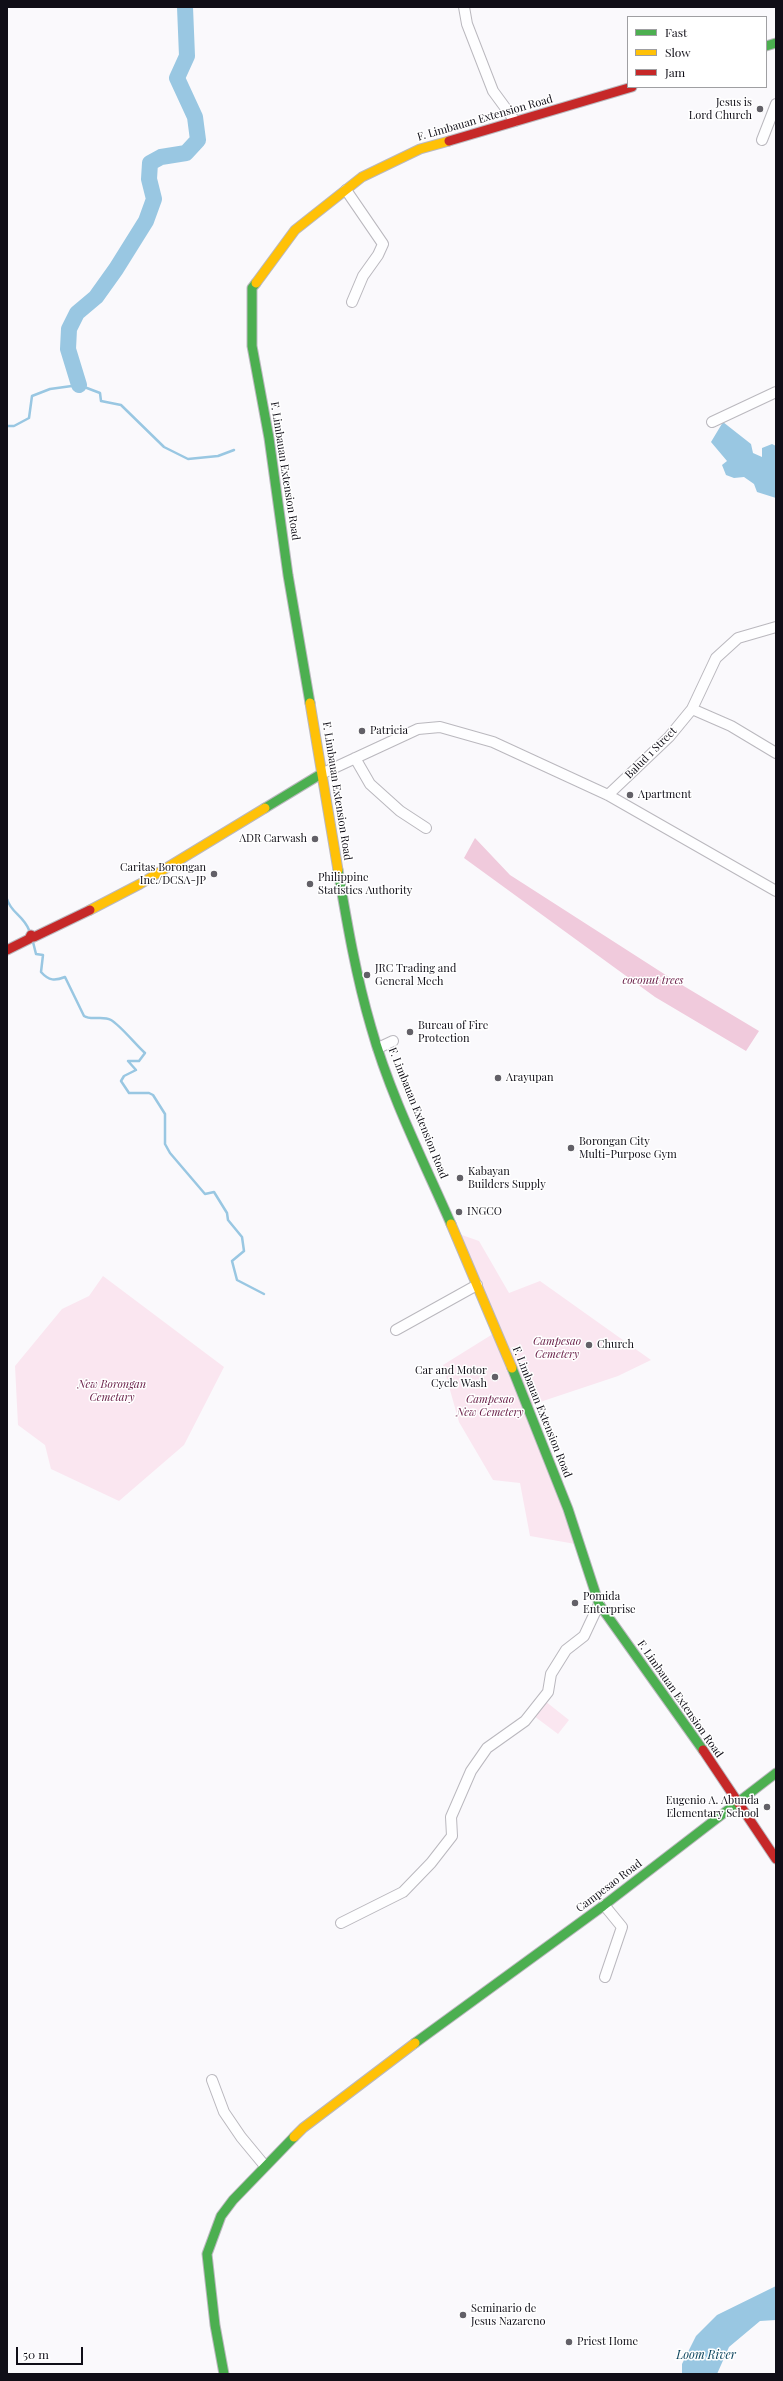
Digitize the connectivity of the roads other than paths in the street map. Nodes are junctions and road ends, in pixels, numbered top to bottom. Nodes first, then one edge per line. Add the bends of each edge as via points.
1 (464, 7) edge
2 (629, 88) edge
3 (776, 104) edge
4 (515, 121) junction
5 (762, 140) dead end
6 (346, 190) junction
7 (352, 302) dead end
8 (776, 392) edge
9 (712, 422) dead end
10 (776, 627) edge
11 (692, 709) junction
12 (776, 754) edge
13 (355, 758) junction
14 (321, 774) junction
15 (608, 795) junction
16 (426, 828) dead end
17 (776, 891) edge
18 (7, 950) edge
19 (393, 1041) dead end
20 (378, 1048) junction
21 (477, 1285) junction
22 (396, 1330) dead end
23 (599, 1604) junction
24 (776, 1773) edge
25 (738, 1803) junction
26 (776, 1859) edge
27 (604, 1905) junction
28 (340, 1923) dead end
29 (605, 1977) dead end
30 (212, 2080) dead end
31 (265, 2166) junction
32 (224, 2374) edge

1 - 4 street via 467,24 493,92
2 - 4 street, F. Limbauan Extension Road
3 - 5 street
4 - 6 street, F. Limbauan Extension Road via 420,149 362,177
6 - 7 street via 383,244 363,276
6 - 14 street, F. Limbauan Extension Road via 295,230 252,288 252,346
8 - 9 street
10 - 11 street, Balud 1 Street via 738,638 716,658
11 - 12 street via 731,726
11 - 15 street, Balud 1 Street via 669,737
13 - 14 street
13 - 15 street via 418,729 440,727 493,742
13 - 16 street via 370,784 400,811
14 - 18 street via 198,846 154,876 103,904
14 - 20 street, F. Limbauan Extension Road via 349,935 362,996
15 - 17 street
19 - 20 street
20 - 21 street, F. Limbauan Extension Road via 397,1100
21 - 22 street
21 - 23 street, F. Limbauan Extension Road via 568,1509
23 - 25 street, F. Limbauan Extension Road via 673,1706
23 - 28 street via 584,1636 566,1650 551,1674 548,1692 525,1721 487,1748 471,1771 451,1817 452,1836 431,1863 403,1892
24 - 25 street, Campesao Road
25 - 26 street, F. Limbauan Extension Road
25 - 27 street, Campesao Road
27 - 29 street via 622,1927
27 - 31 street, Campesao Road via 453,2014 303,2128
30 - 31 street via 224,2112
31 - 32 street, Campesao Road via 221,2216 207,2254 215,2325

